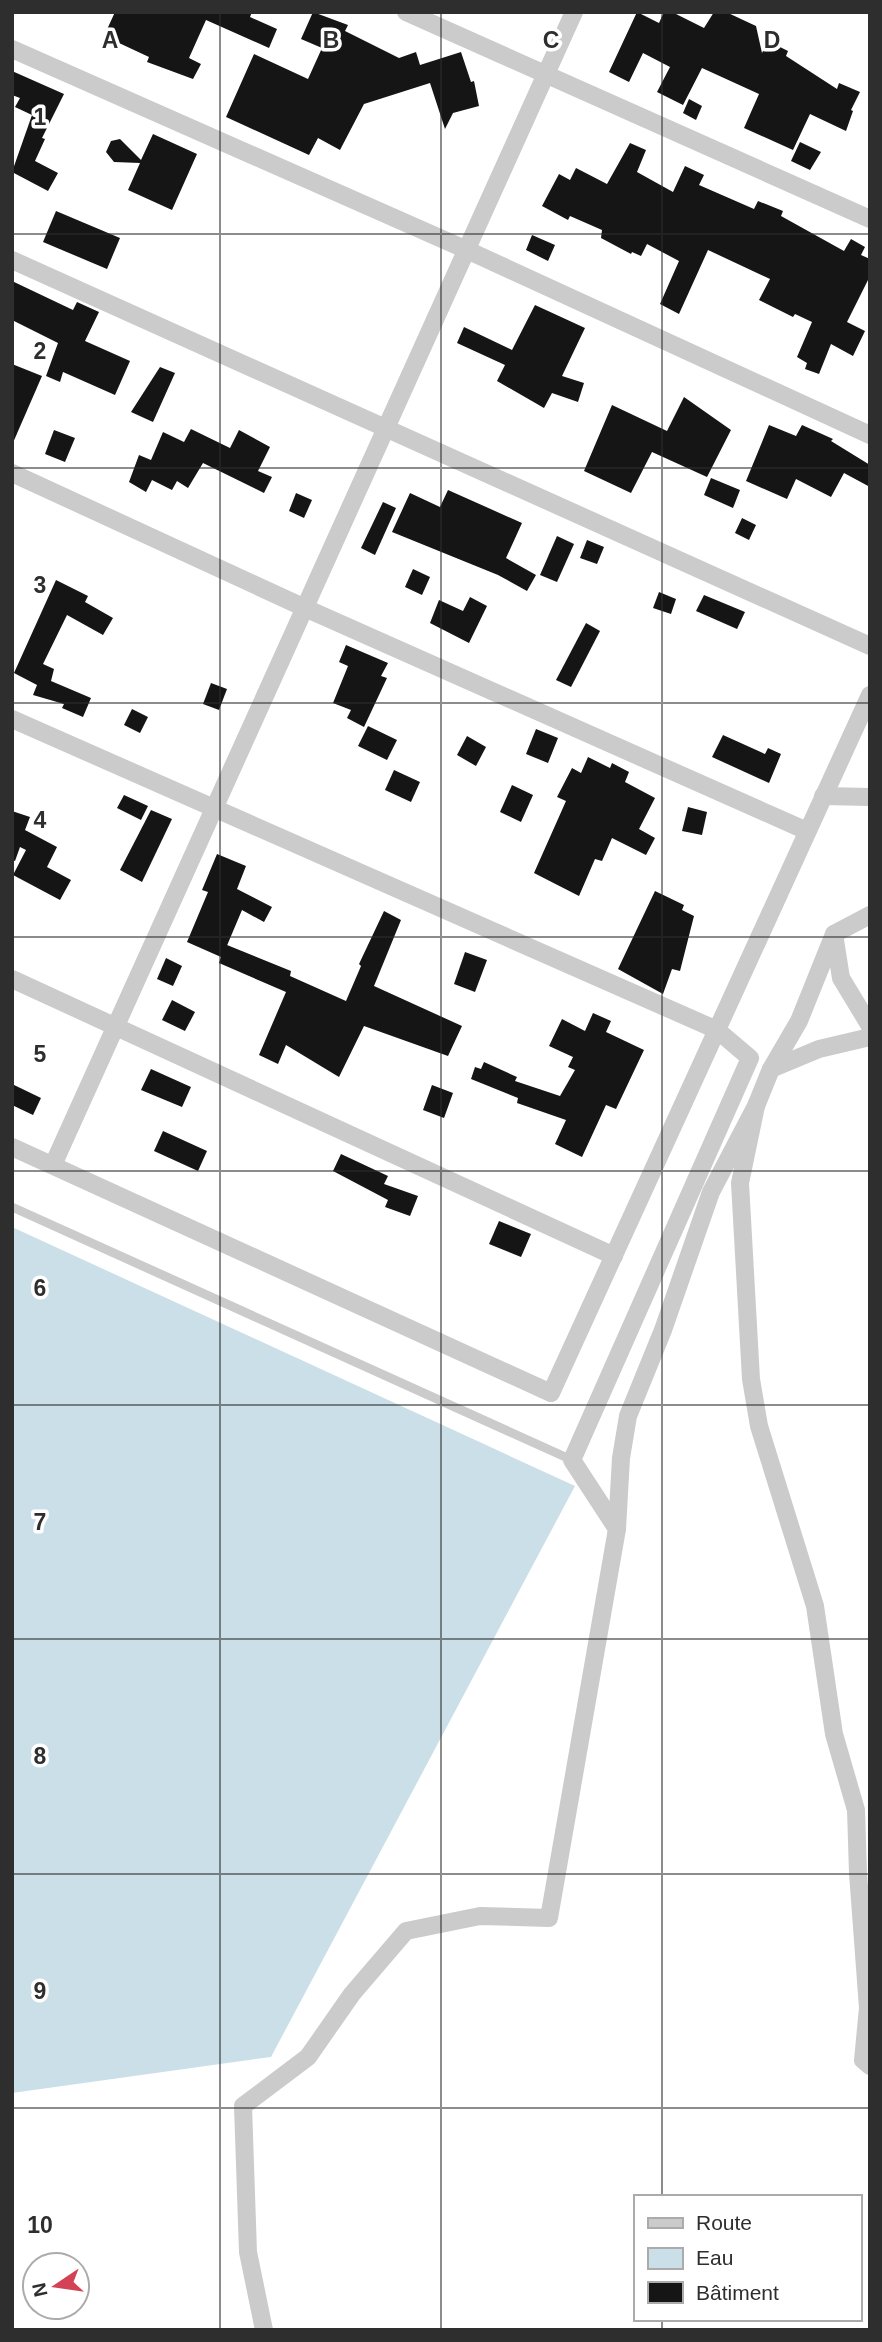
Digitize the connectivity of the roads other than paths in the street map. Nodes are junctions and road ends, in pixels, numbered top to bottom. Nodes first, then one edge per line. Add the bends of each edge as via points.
1 (406, 12) edge
2 (574, 12) edge
3 (12, 49) edge
4 (547, 74) junction
5 (870, 219) edge
6 (467, 250) junction
7 (12, 260) edge
8 (386, 428) junction
9 (870, 435) edge
10 (12, 473) edge
11 (305, 608) junction
12 (870, 646) edge
13 (870, 695) edge
14 (12, 719) edge
15 (823, 796) junction
16 (870, 797) edge
17 (214, 810) junction
18 (807, 831) junction
19 (870, 915) edge
20 (834, 934) junction
21 (12, 979) edge
22 (117, 1025) junction
23 (870, 1026) edge
24 (716, 1030) junction
25 (870, 1037) edge
26 (771, 1069) junction
27 (756, 1106) junction
28 (12, 1147) edge
29 (53, 1165) junction
30 (12, 1207) edge
31 (614, 1256) junction
32 (572, 1461) junction
33 (618, 1529) junction
34 (870, 2066) edge
35 (264, 2330) edge

1 - 4 street
2 - 4 street
3 - 6 street
4 - 5 street
4 - 6 street
6 - 8 street
6 - 9 street
7 - 8 street
8 - 11 street
8 - 12 street
10 - 11 street
11 - 17 street
11 - 18 street
13 - 15 street
14 - 17 street
15 - 16 street
15 - 18 street
17 - 22 street
17 - 24 street
18 - 24 street
19 - 20 street
20 - 23 street via 841,978
20 - 26 street via 799,1021
21 - 22 street
22 - 29 street
22 - 31 street
24 - 31 street
24 - 32 street via 750,1058
25 - 26 street via 819,1049
26 - 27 street
27 - 33 street via 711,1192 628,1416
27 - 34 street via 740,1183 751,1379 759,1426 815,1606 834,1734 856,1810 868,2008 863,2060
28 - 29 street
29 - 31 street via 551,1392
30 - 32 lane
32 - 33 street
33 - 35 street via 550,1918 480,1916 406,1931 352,1994 308,2057 243,2106 248,2252

